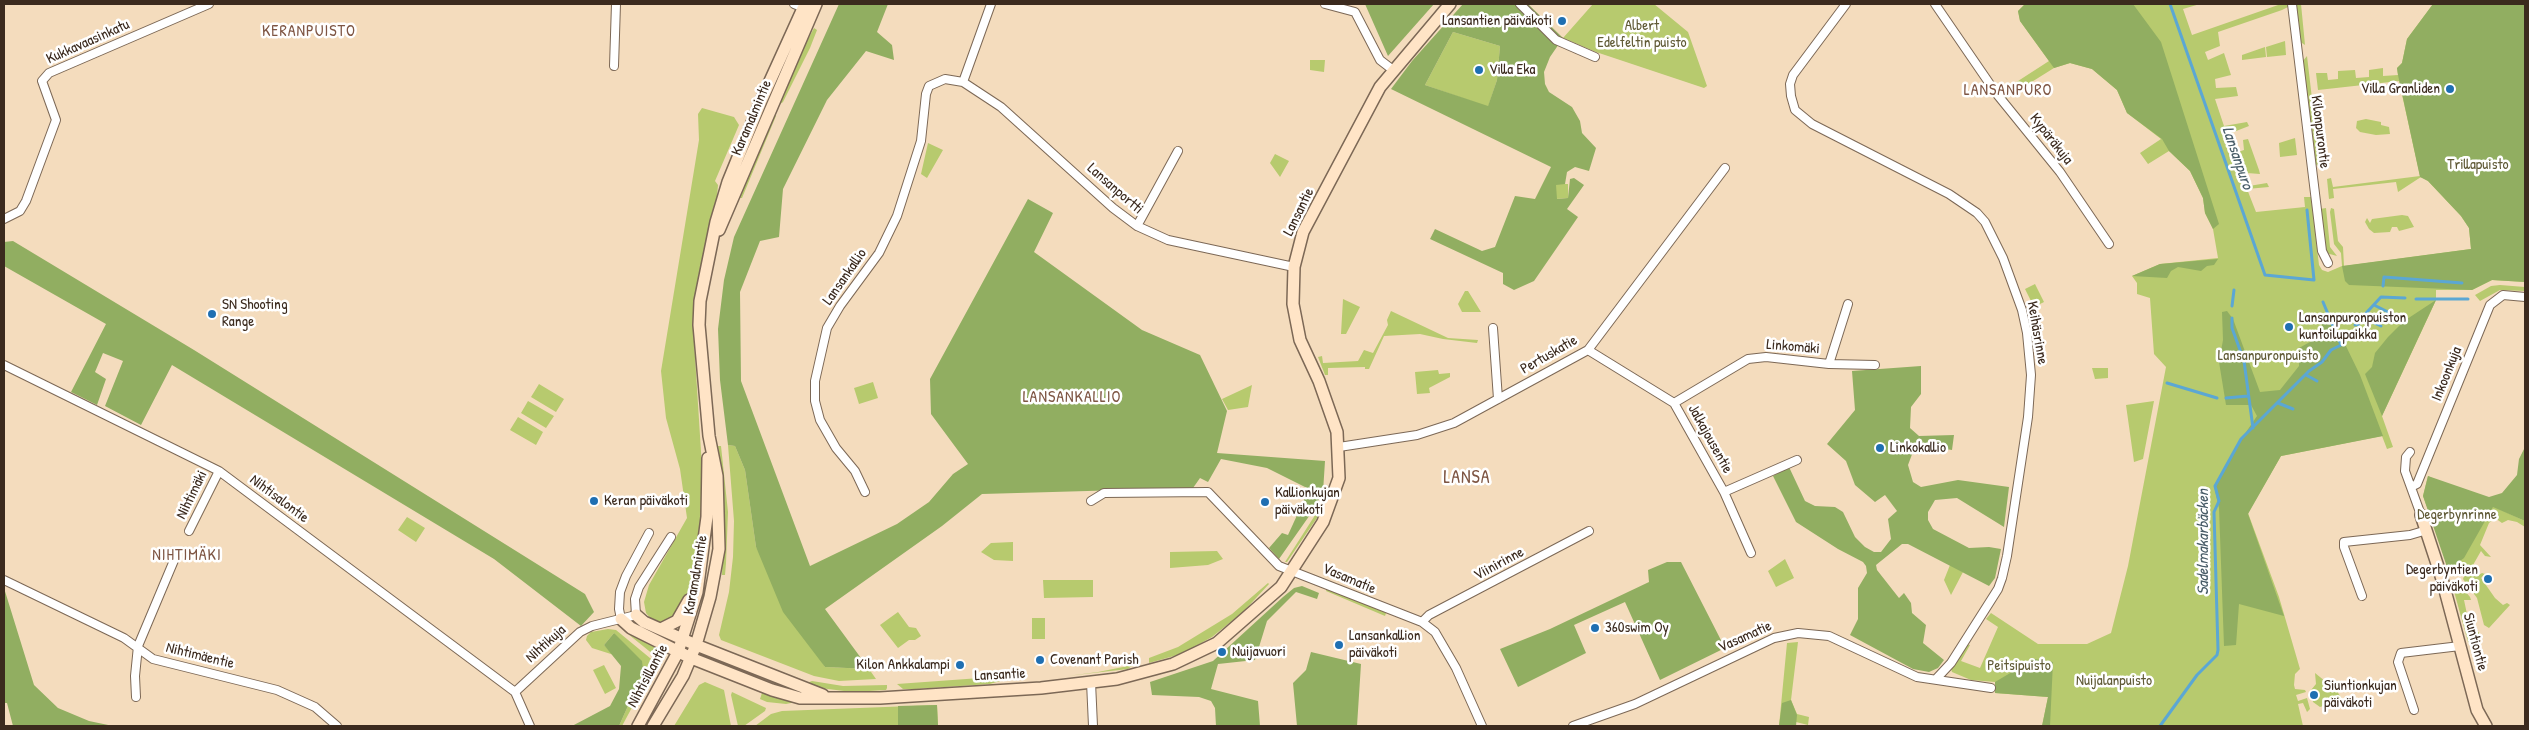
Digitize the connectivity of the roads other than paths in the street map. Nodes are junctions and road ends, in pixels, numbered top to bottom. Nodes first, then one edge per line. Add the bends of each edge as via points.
1 (210, 4) edge
2 (616, 4) edge
3 (991, 4) edge
4 (1326, 4) edge
5 (1450, 4) edge
6 (1520, 4) edge
7 (1846, 4) edge
8 (1934, 4) edge
9 (2292, 4) edge
10 (806, 6) edge
11 (1596, 57) dead end
12 (614, 66) dead end
13 (1393, 70) junction
14 (945, 79) joint
15 (963, 82) junction
16 (1178, 151) dead end
17 (1725, 168) dead end
18 (4, 219) edge
19 (1137, 226) junction
20 (2109, 244) dead end
21 (2328, 262) dead end
22 (1294, 267) junction
23 (2525, 297) edge
24 (1848, 304) dead end
25 (1494, 328) dead end
26 (1588, 350) junction
27 (1829, 364) junction
28 (4, 365) edge
29 (1875, 365) dead end
30 (1498, 399) junction
31 (1674, 403) junction
32 (709, 436) junction
33 (1339, 447) junction
34 (2410, 452) dead end
35 (1797, 460) dead end
36 (219, 471) junction
37 (2411, 487) junction
38 (865, 492) dead end
39 (1724, 492) junction
40 (1091, 500) dead end
41 (2421, 515) joint
42 (2427, 530) junction
43 (189, 531) dead end
44 (1589, 531) dead end
45 (650, 534) dead end
46 (671, 537) dead end
47 (1751, 553) dead end
48 (175, 558) dead end
49 (1291, 571) junction
50 (700, 578) junction
51 (4, 580) edge
52 (2362, 596) dead end
53 (636, 615) junction
54 (621, 619) junction
55 (1422, 622) junction
56 (661, 630) junction
57 (684, 640) junction
58 (696, 645) junction
59 (138, 646) junction
60 (2460, 646) junction
61 (678, 652) junction
62 (691, 658) junction
63 (1937, 678) junction
64 (1091, 682) junction
65 (1991, 688) dead end
66 (515, 692) junction
67 (136, 697) dead end
68 (827, 697) junction
69 (2414, 710) dead end
70 (337, 726) edge
71 (530, 726) edge
72 (638, 726) edge
73 (653, 726) edge
74 (1093, 726) edge
75 (1482, 726) edge
76 (1573, 726) edge
77 (2486, 726) edge

1 - 18 street, Kukkavaasinkatu via 49,73 42,81 56,120 26,201 20,211
2 - 12 street
3 - 15 street
4 - 13 street via 1356,12 1380,60
5 - 13 street, Lansantie
6 - 11 street via 1556,40
7 - 63 street, Keihäsrinne via 1794,75 1790,84 1796,110 1802,118 1955,197 1977,213 1992,234 2022,310 2030,362 2029,408 2008,556 1998,589 1951,663
8 - 20 street, Kypäräkuja via 1996,93 2060,172
9 - 21 street, Kilonpurontie via 2322,251
10 - 32 street, Karamalmintie via 738,190 713,243 698,324
13 - 22 street, Lansantie via 1365,112 1308,224
14 - 15 street, Lansanportti
14 - 38 street, Lansankallio via 929,86 926,94 922,141 897,216 879,253 827,328 820,353 815,401 820,420 836,448 855,471
15 - 19 street, Lansanportti via 1001,107
16 - 19 street
17 - 26 street, Pertuskatie
19 - 22 street, Lansanportti via 1168,240
22 - 33 street, Lansantie via 1293,304 1300,340 1328,402
23 - 37 street, Inkoonkuja via 2503,296 2490,305 2417,484
24 - 27 street, Linkomäki
25 - 30 street
26 - 30 street, Pertuskatie
26 - 31 street, Jalkajousentie
27 - 29 street
27 - 31 street, Linkomäki via 1766,357 1748,359
28 - 36 street, Nihtisalontie
30 - 33 street, Pertuskatie via 1433,431
31 - 39 street, Jalkajousentie
32 - 50 street, Karamalmintie via 707,517
32 - 58 street, Karamalmintie via 718,485 719,549
33 - 49 street, Lansantie via 1338,478 1331,502
34 - 37 street, Siuntiontie via 2405,464
35 - 39 street
36 - 43 street, Nihtimäki
36 - 66 street, Nihtisalontie
37 - 41 street, Siuntiontie
39 - 47 street, Jalkajousentie
40 - 49 street, Vasamatie via 1104,493 1208,492 1279,566
41 - 42 street, Siuntiontie
42 - 52 street via 2410,535 2344,542
42 - 60 street, Siuntiontie
44 - 55 street, Viinirinne via 1429,615
45 - 54 street via 620,592 618,609
46 - 53 street via 639,587 635,599
48 - 59 street
49 - 55 street, Vasamatie
49 - 64 street, Lansantie via 1281,587 1217,643 1142,674
50 - 56 street, Karamalmintie via 683,613 675,623
50 - 57 street, Karamalmintie
51 - 59 street, Nihtimäentie
53 - 54 street, Nihtikuja
53 - 56 street, Lansantie
54 - 61 street, Lansantie via 631,628
54 - 66 street, Nihtikuja via 580,632
55 - 75 street, Vasamatie via 1439,637
56 - 57 street, Lansantie
57 - 58 street, Lansantie
57 - 61 street, Nihtisillantie
58 - 62 street, Karamalmintie
58 - 68 street, Lansantie
59 - 67 street
59 - 70 street, Nihtimäentie via 153,658 277,690 304,701
60 - 69 street via 2401,653 2398,662
60 - 77 street, Siuntiontie via 2477,710
61 - 62 street, Lansantie
61 - 72 street, Nihtisillantie
62 - 68 street, Lansantie via 800,698
62 - 73 street, Nihtisillantie
63 - 65 street, Vasamatie
63 - 76 street, Vasamatie via 1916,677 1829,636 1798,633 1774,638 1635,704
64 - 68 street, Lansantie via 880,698
64 - 74 street
66 - 71 street

